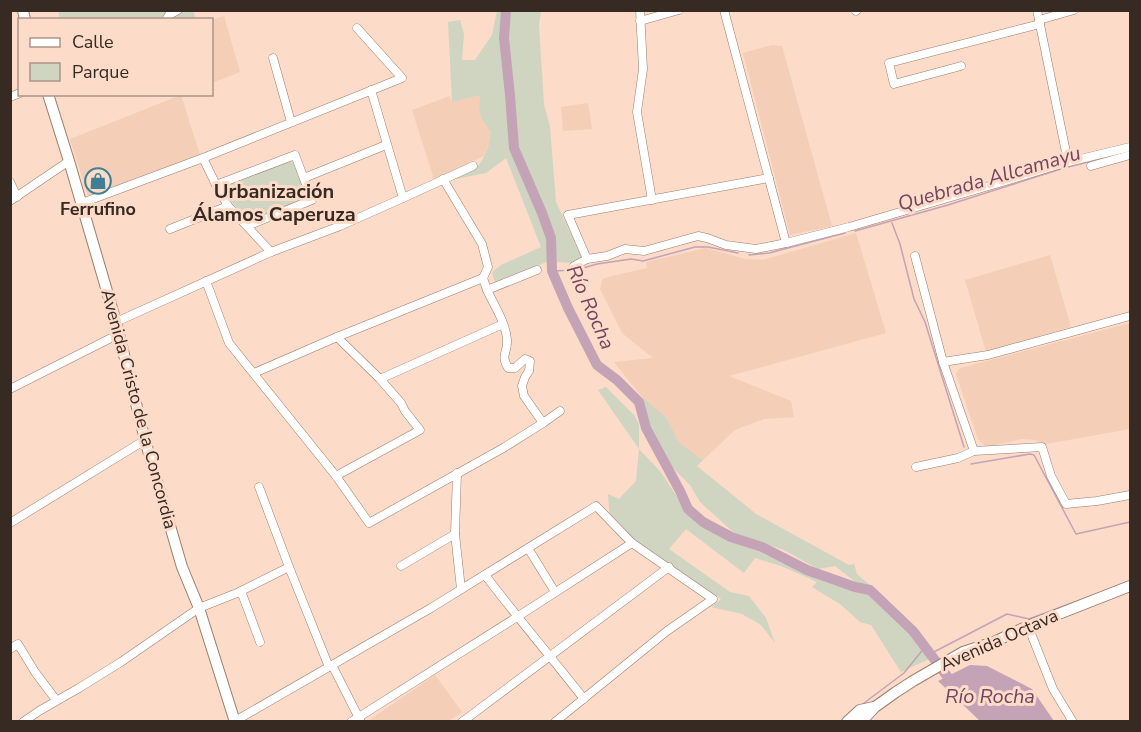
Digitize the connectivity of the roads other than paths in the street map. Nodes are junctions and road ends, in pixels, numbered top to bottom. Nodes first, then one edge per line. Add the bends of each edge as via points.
1 (640, 10) edge
2 (679, 10) edge
3 (724, 10) edge
4 (1037, 10) edge
5 (1074, 10) edge
6 (640, 21) junction
7 (1039, 22) junction
8 (357, 28) dead end
9 (273, 58) dead end
10 (961, 66) dead end
11 (370, 90) junction
12 (49, 96) edge
13 (291, 122) junction
14 (386, 145) junction
15 (1131, 147) edge
16 (1131, 155) edge
17 (203, 158) junction
18 (69, 161) junction
19 (1068, 162) junction
20 (472, 166) dead end
21 (1091, 166) dead end
22 (304, 178) junction
23 (769, 178) junction
24 (443, 179) junction
25 (10, 182) edge
26 (216, 185) junction
27 (403, 198) junction
28 (14, 199) edge
29 (652, 200) junction
30 (82, 203) junction
31 (228, 206) junction
32 (247, 226) junction
33 (170, 229) dead end
34 (786, 243) junction
35 (272, 252) junction
36 (915, 256) dead end
37 (587, 259) junction
38 (574, 266) dead end
39 (537, 270) dead end
40 (483, 278) junction
41 (206, 281) junction
42 (487, 290) junction
43 (1131, 316) edge
44 (116, 322) junction
45 (503, 324) junction
46 (119, 334) junction
47 (337, 337) junction
48 (943, 362) junction
49 (254, 373) junction
50 (380, 380) junction
51 (10, 389) edge
52 (560, 411) dead end
53 (543, 423) junction
54 (145, 440) junction
55 (974, 451) junction
56 (916, 467) dead end
57 (458, 473) junction
58 (336, 476) junction
59 (259, 487) dead end
60 (1131, 495) edge
61 (10, 523) edge
62 (455, 534) junction
63 (632, 543) junction
64 (528, 548) junction
65 (401, 566) dead end
66 (288, 567) junction
67 (669, 567) junction
68 (484, 575) junction
69 (1131, 586) edge
70 (461, 589) junction
71 (241, 591) junction
72 (555, 592) junction
73 (199, 608) junction
74 (517, 617) junction
75 (1028, 626) junction
76 (260, 642) dead end
77 (10, 649) edge
78 (550, 656) junction
79 (330, 666) junction
80 (584, 699) junction
81 (56, 700) junction
82 (875, 707) junction
83 (359, 719) edge
84 (234, 721) edge
85 (464, 721) edge
86 (23, 722) edge
87 (351, 722) edge
88 (555, 722) edge
89 (847, 722) edge
90 (861, 722) edge
91 (1073, 722) edge

1 - 6 street
2 - 6 street
3 - 23 street
4 - 7 street
5 - 7 street
6 - 29 street via 644,69 637,112
7 - 10 street via 889,63 894,84
7 - 19 street
8 - 11 street via 402,78
9 - 13 street
11 - 13 street
11 - 14 street
12 - 18 main road, Avenida Cristo de la Concordia
13 - 17 street
14 - 22 street
14 - 27 street
15 - 19 street
16 - 21 street
17 - 26 street
17 - 30 street
18 - 28 street
18 - 30 main road, Avenida Cristo de la Concordia
19 - 34 street
20 - 24 street
22 - 26 street via 295,155
22 - 32 street via 312,200
23 - 29 street
23 - 34 street
24 - 27 street
24 - 40 street via 482,244 488,267
25 - 28 street
26 - 31 street
27 - 35 street
29 - 37 street via 567,215
30 - 44 main road, Avenida Cristo de la Concordia
31 - 32 street
31 - 33 street
32 - 35 street
34 - 37 street via 756,249 698,236 644,251 625,249
35 - 41 street
36 - 48 street
37 - 38 street
39 - 42 street
40 - 42 street
40 - 47 street
41 - 44 street
41 - 49 street via 229,343
42 - 45 street
43 - 48 street via 988,355
44 - 46 main road, Avenida Cristo de la Concordia
45 - 50 street
45 - 53 street via 507,339 503,360 508,368 515,368 525,359 530,361 522,386 524,396
46 - 51 street
46 - 54 main road, Avenida Cristo de la Concordia
47 - 49 street
47 - 50 street
48 - 55 street
49 - 58 street
50 - 58 street via 420,430
52 - 53 street
53 - 57 street
54 - 61 street
54 - 73 main road, Avenida Cristo de la Concordia via 182,567
55 - 56 street
55 - 60 street via 1042,447 1066,504
57 - 58 street via 369,523
57 - 62 street
59 - 66 street
62 - 65 street
62 - 70 street
63 - 64 street via 596,506
63 - 67 street
63 - 72 street
64 - 68 street
64 - 72 street
66 - 71 street
66 - 79 street
67 - 78 street
67 - 80 street via 713,599
68 - 70 street
68 - 74 street
69 - 75 main road, Avenida Octava
70 - 79 street
71 - 73 street
71 - 76 street
72 - 74 street
73 - 81 street via 121,662
73 - 84 main road, Avenida Cristo de la Concordia
74 - 78 street
74 - 83 street
75 - 82 main road, Avenida Octava via 963,652
75 - 91 street via 1053,689
77 - 81 street via 18,644
78 - 80 street
78 - 85 street
79 - 83 street
79 - 84 street
80 - 88 street
81 - 86 street
82 - 89 main road, Avenida Octava via 860,710
82 - 90 main road, Avenida Octava
83 - 87 street

